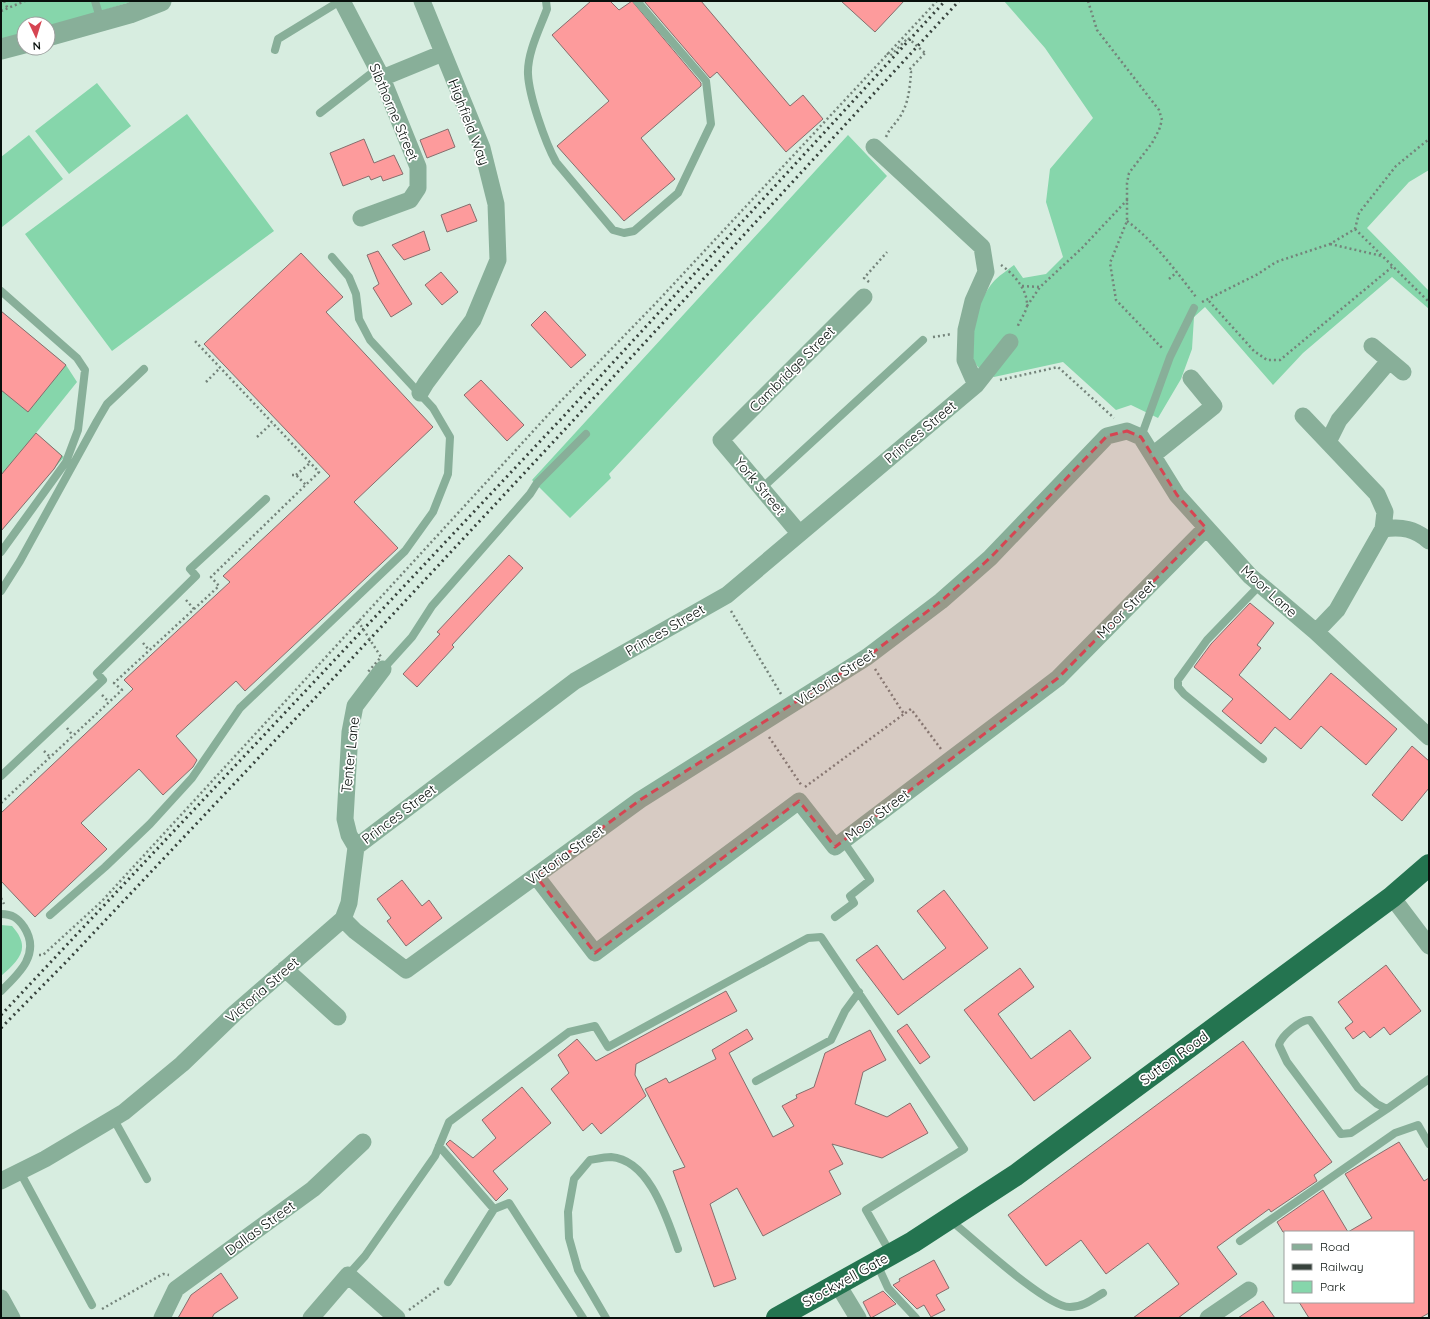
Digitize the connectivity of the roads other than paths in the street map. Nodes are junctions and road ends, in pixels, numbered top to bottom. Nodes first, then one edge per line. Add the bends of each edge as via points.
1 (95, 1) edge
2 (161, 1) edge
3 (341, 1) edge
4 (422, 1) edge
5 (546, 1) edge
6 (637, 1) edge
7 (101, 21) junction
8 (56, 34) edge
9 (16, 45) edge
10 (1, 49) edge
11 (275, 50) dead end
12 (443, 54) junction
13 (380, 74) junction
14 (320, 113) dead end
15 (876, 149) road end
16 (361, 218) dead end
17 (332, 257) dead end
18 (1, 291) edge
19 (864, 298) dead end
20 (1197, 305) road end
21 (923, 340) road end
22 (1010, 342) road end
23 (1372, 346) dead end
24 (1389, 361) junction
25 (144, 369) dead end
26 (1403, 372) dead end
27 (1191, 378) dead end
28 (976, 385) junction
29 (420, 393) junction
30 (1303, 416) dead end
31 (586, 434) dead end
32 (1134, 434) junction
33 (721, 440) joint
34 (1328, 442) junction
35 (73, 444) junction
36 (79, 452) junction
37 (1153, 455) junction
38 (762, 488) junction
39 (266, 499) dead end
40 (1206, 528) junction
41 (1383, 529) junction
42 (799, 533) junction
43 (1429, 541) edge
44 (1, 552) edge
45 (1260, 584) junction
46 (1, 591) edge
47 (1316, 632) junction
48 (375, 671) joint
49 (1429, 737) edge
50 (1263, 759) dead end
51 (1, 776) edge
52 (842, 841) junction
53 (356, 847) junction
54 (1429, 865) edge
55 (536, 876) junction
56 (1392, 897) junction
57 (1, 914) edge
58 (50, 915) dead end
59 (835, 917) dead end
60 (343, 919) junction
61 (1429, 946) edge
62 (285, 969) junction
63 (1, 991) edge
64 (859, 992) junction
65 (338, 1017) dead end
66 (1429, 1079) edge
67 (756, 1081) dead end
68 (1387, 1109) junction
69 (113, 1118) junction
70 (363, 1142) dead end
71 (1429, 1144) edge
72 (440, 1146) junction
73 (20, 1172) junction
74 (147, 1179) dead end
75 (1, 1181) edge
76 (494, 1209) junction
77 (948, 1219) junction
78 (1240, 1241) dead end
79 (913, 1242) joint
80 (678, 1249) dead end
81 (884, 1259) junction
82 (348, 1275) junction
83 (448, 1282) road end
84 (838, 1285) junction
85 (1249, 1290) dead end
86 (1103, 1293) dead end
87 (1, 1298) edge
88 (95, 1308) road end
89 (400, 1316) edge
90 (12, 1318) edge
91 (162, 1318) edge
92 (311, 1318) edge
93 (583, 1318) edge
94 (606, 1318) edge
95 (777, 1318) edge
96 (858, 1318) edge
97 (916, 1318) edge
98 (1208, 1318) edge

1 - 7 lane
2 - 7 street
3 - 11 lane via 278,39
3 - 13 street, Sibthorne Street
4 - 12 street, Highfield Way
5 - 6 lane via 547,9 529,62 528,74 550,151 556,162 613,230 624,233 634,231 678,194 711,124 706,81
7 - 8 street
9 - 10 street
12 - 13 street
12 - 29 street, Highfield Way via 482,148 496,204 498,260 473,320
13 - 14 lane
13 - 16 street, Sibthorne Street via 418,166 418,188 410,200
15 - 28 street via 982,247 986,272 973,302 966,333 965,360
17 - 29 lane via 349,277 356,294 359,319 370,340
18 - 35 lane via 77,358 85,370 78,430
19 - 33 street, Cambridge Street
20 - 32 lane
21 - 38 lane
22 - 28 street, Princes Street
23 - 24 street
24 - 26 street
24 - 34 street via 1339,420
25 - 36 lane via 108,404
27 - 37 street via 1214,406
28 - 42 street, Princes Street
29 - 58 lane via 433,408 450,437 448,474 433,512 405,551 240,708 192,778 150,824
30 - 34 street
31 - 48 lane via 537,483 432,606 412,637
32 - 37 street, Moor Lane
32 - 55 street, Victoria Street via 1107,436 990,558 940,601 867,657 640,800
33 - 38 street, York Street
34 - 41 street via 1377,494 1385,512
35 - 36 lane
35 - 44 lane via 66,462
36 - 46 lane
37 - 40 street, Moor Lane via 1177,495
38 - 42 street, York Street
39 - 51 lane via 190,569 196,576 97,673 103,680
40 - 45 street, Moor Lane
40 - 52 street, Moor Street via 1058,678
41 - 43 street via 1396,527 1418,532
41 - 47 street via 1337,610
42 - 53 street, Princes Street via 723,597 575,681
45 - 47 street, Moor Lane
45 - 50 lane via 1207,640 1178,680 1178,687
47 - 49 street, Moor Lane
48 - 53 street, Tenter Lane via 355,706 350,732 345,819 349,835
52 - 55 street, Moor Street via 835,847 799,801 595,953
52 - 59 lane via 870,880 850,896 854,903
53 - 60 street, Princes Street via 349,903
54 - 56 highway, Sutton Road
55 - 60 street, Victoria Street via 406,970
56 - 61 street
56 - 77 highway, Sutton Road via 1016,1175
57 - 63 lane via 13,915 22,923 30,941 31,951 25,966
60 - 62 street, Victoria Street
62 - 65 street
62 - 69 street, Victoria Street via 182,1064 124,1112
64 - 67 lane via 845,1011 831,1040
64 - 72 lane via 821,937 808,938 608,1047 595,1026 569,1032 449,1122
64 - 81 lane via 964,1149 866,1210
66 - 68 lane
68 - 68 lane via 1358,1088 1310,1020 1304,1020 1281,1039 1279,1044 1287,1062 1341,1134 1351,1133
69 - 73 street, Victoria Street
69 - 74 lane
70 - 91 street, Dallas Street via 313,1190 176,1289
71 - 78 lane via 1418,1125 1395,1133
72 - 76 lane
72 - 82 lane via 436,1156 365,1256
73 - 75 street, Victoria Street
73 - 88 lane
76 - 83 lane
76 - 93 lane via 510,1203
77 - 79 highway, Sutton Road
77 - 86 lane via 1038,1292 1060,1305 1069,1307 1085,1304
79 - 81 highway, Stockwell Gate
80 - 94 lane via 664,1211 645,1177 629,1162 611,1157 590,1160 574,1179 568,1212 569,1238 578,1270
81 - 84 highway, Stockwell Gate
81 - 97 lane via 888,1288
82 - 89 street
82 - 92 street
84 - 95 highway, Stockwell Gate
84 - 96 street
85 - 98 street
87 - 90 street

